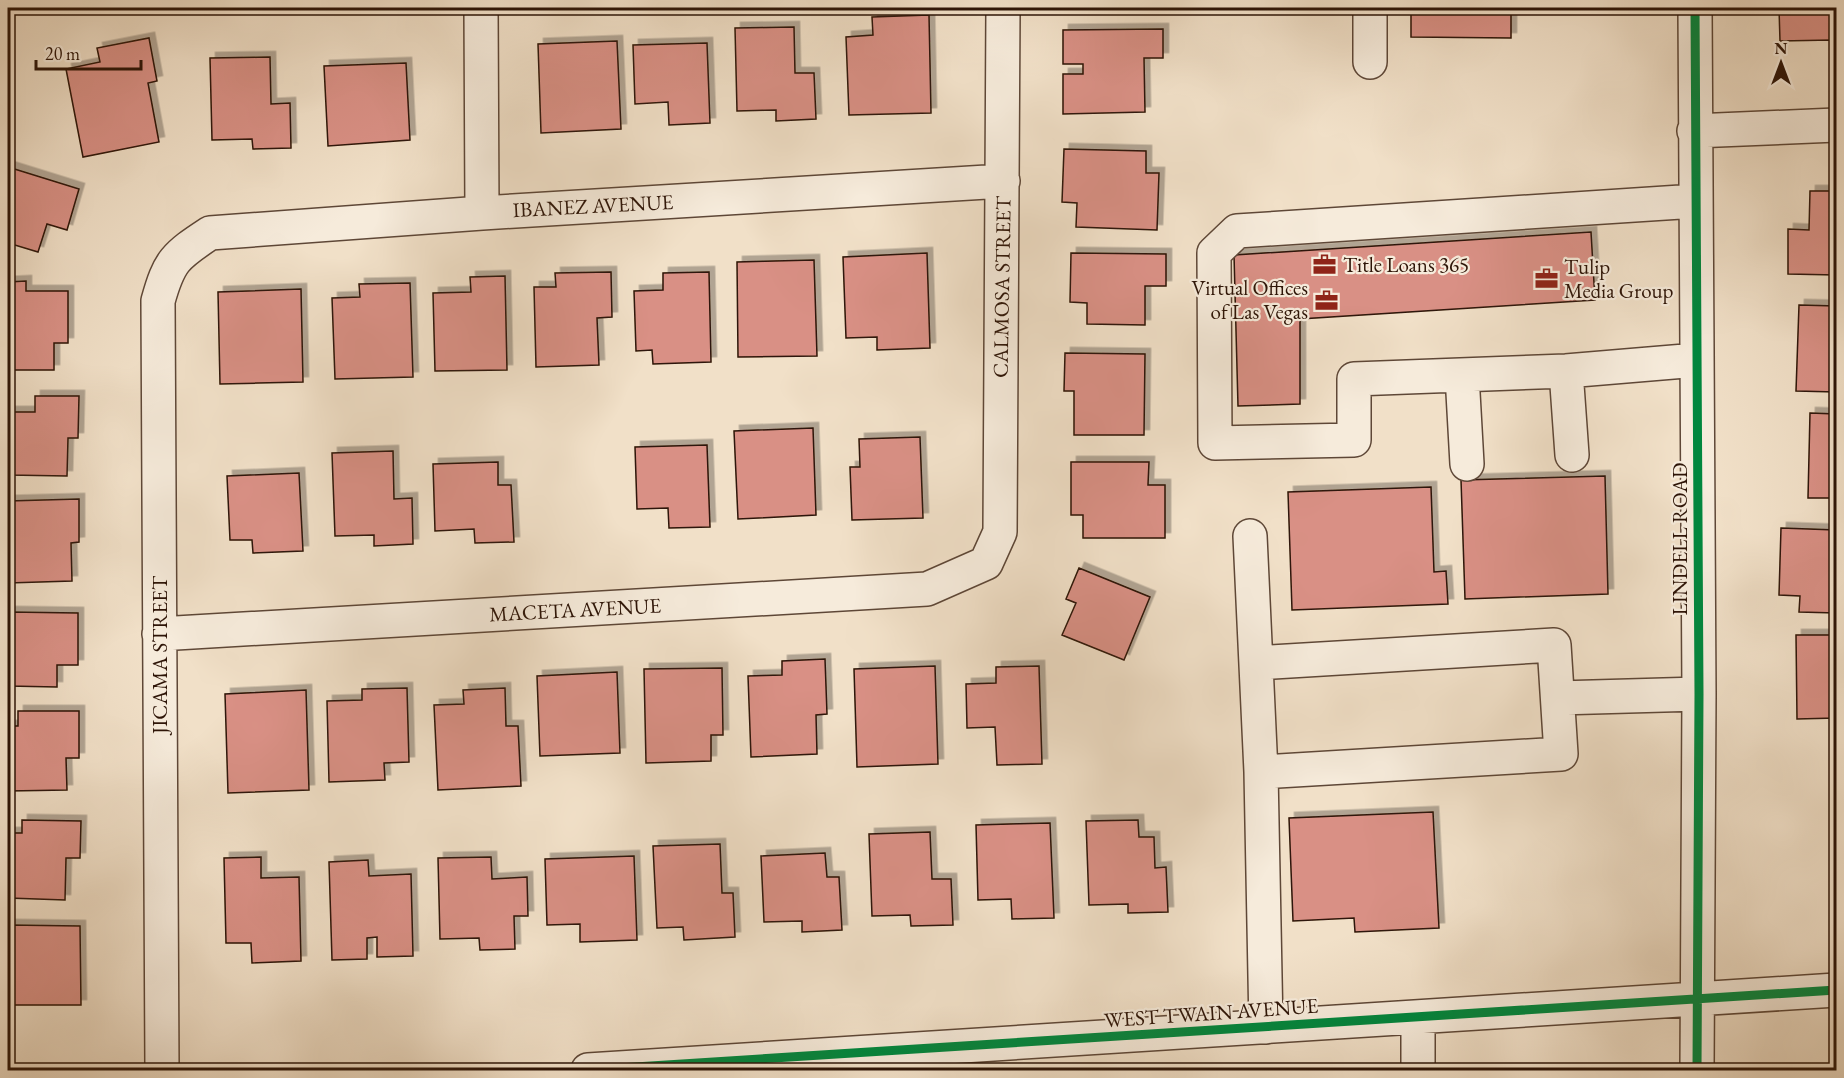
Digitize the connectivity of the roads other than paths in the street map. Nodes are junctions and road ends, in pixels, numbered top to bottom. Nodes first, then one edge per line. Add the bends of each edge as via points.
1 (481, 8) edge
2 (1002, 8) edge
3 (1370, 8) edge
4 (1695, 8) edge
5 (1370, 62) dead end
6 (1836, 124) edge
7 (1694, 131) junction
8 (1003, 181) junction
9 (1696, 201) junction
10 (482, 213) junction
11 (187, 248) joint
12 (1697, 360) junction
13 (1566, 371) junction
14 (1462, 375) junction
15 (1572, 455) dead end
16 (1467, 464) dead end
17 (1250, 536) dead end
18 (986, 563) joint
19 (159, 634) junction
20 (1256, 663) junction
21 (1699, 694) junction
22 (1558, 698) junction
23 (1261, 772) junction
24 (1836, 990) edge
25 (1696, 999) junction
26 (1418, 1017) junction
27 (1266, 1027) junction
28 (703, 1067) edge
29 (162, 1071) edge
30 (588, 1071) edge
31 (1418, 1071) edge
32 (1697, 1071) edge

1 - 10 street
2 - 8 street, CALMOSA STREET
3 - 5 street
4 - 7 street, LINDELL ROAD
6 - 7 street
7 - 9 street, LINDELL ROAD
8 - 10 street, IBANEZ AVENUE
8 - 18 street, CALMOSA STREET via 1000,532
9 - 12 street, LINDELL ROAD
9 - 14 street via 1237,231 1214,254 1215,443 1354,440 1354,379
10 - 11 street, IBANEZ AVENUE via 210,233
11 - 19 street, JICAMA STREET via 167,269 159,301
12 - 13 street
12 - 21 street, LINDELL ROAD
13 - 14 street
13 - 15 street
14 - 16 street
17 - 20 street
18 - 19 street, MACETA AVENUE via 927,589
19 - 29 street, JICAMA STREET
20 - 22 street via 1554,645
20 - 23 street
21 - 22 street
21 - 25 street, LINDELL ROAD
22 - 23 street via 1561,754
23 - 27 street
24 - 25 street, WEST TWAIN AVENUE
25 - 26 street, WEST TWAIN AVENUE
25 - 32 street, LINDELL ROAD
26 - 27 street, WEST TWAIN AVENUE
26 - 31 street
27 - 28 street, WEST TWAIN AVENUE
28 - 30 street, WEST TWAIN AVENUE

